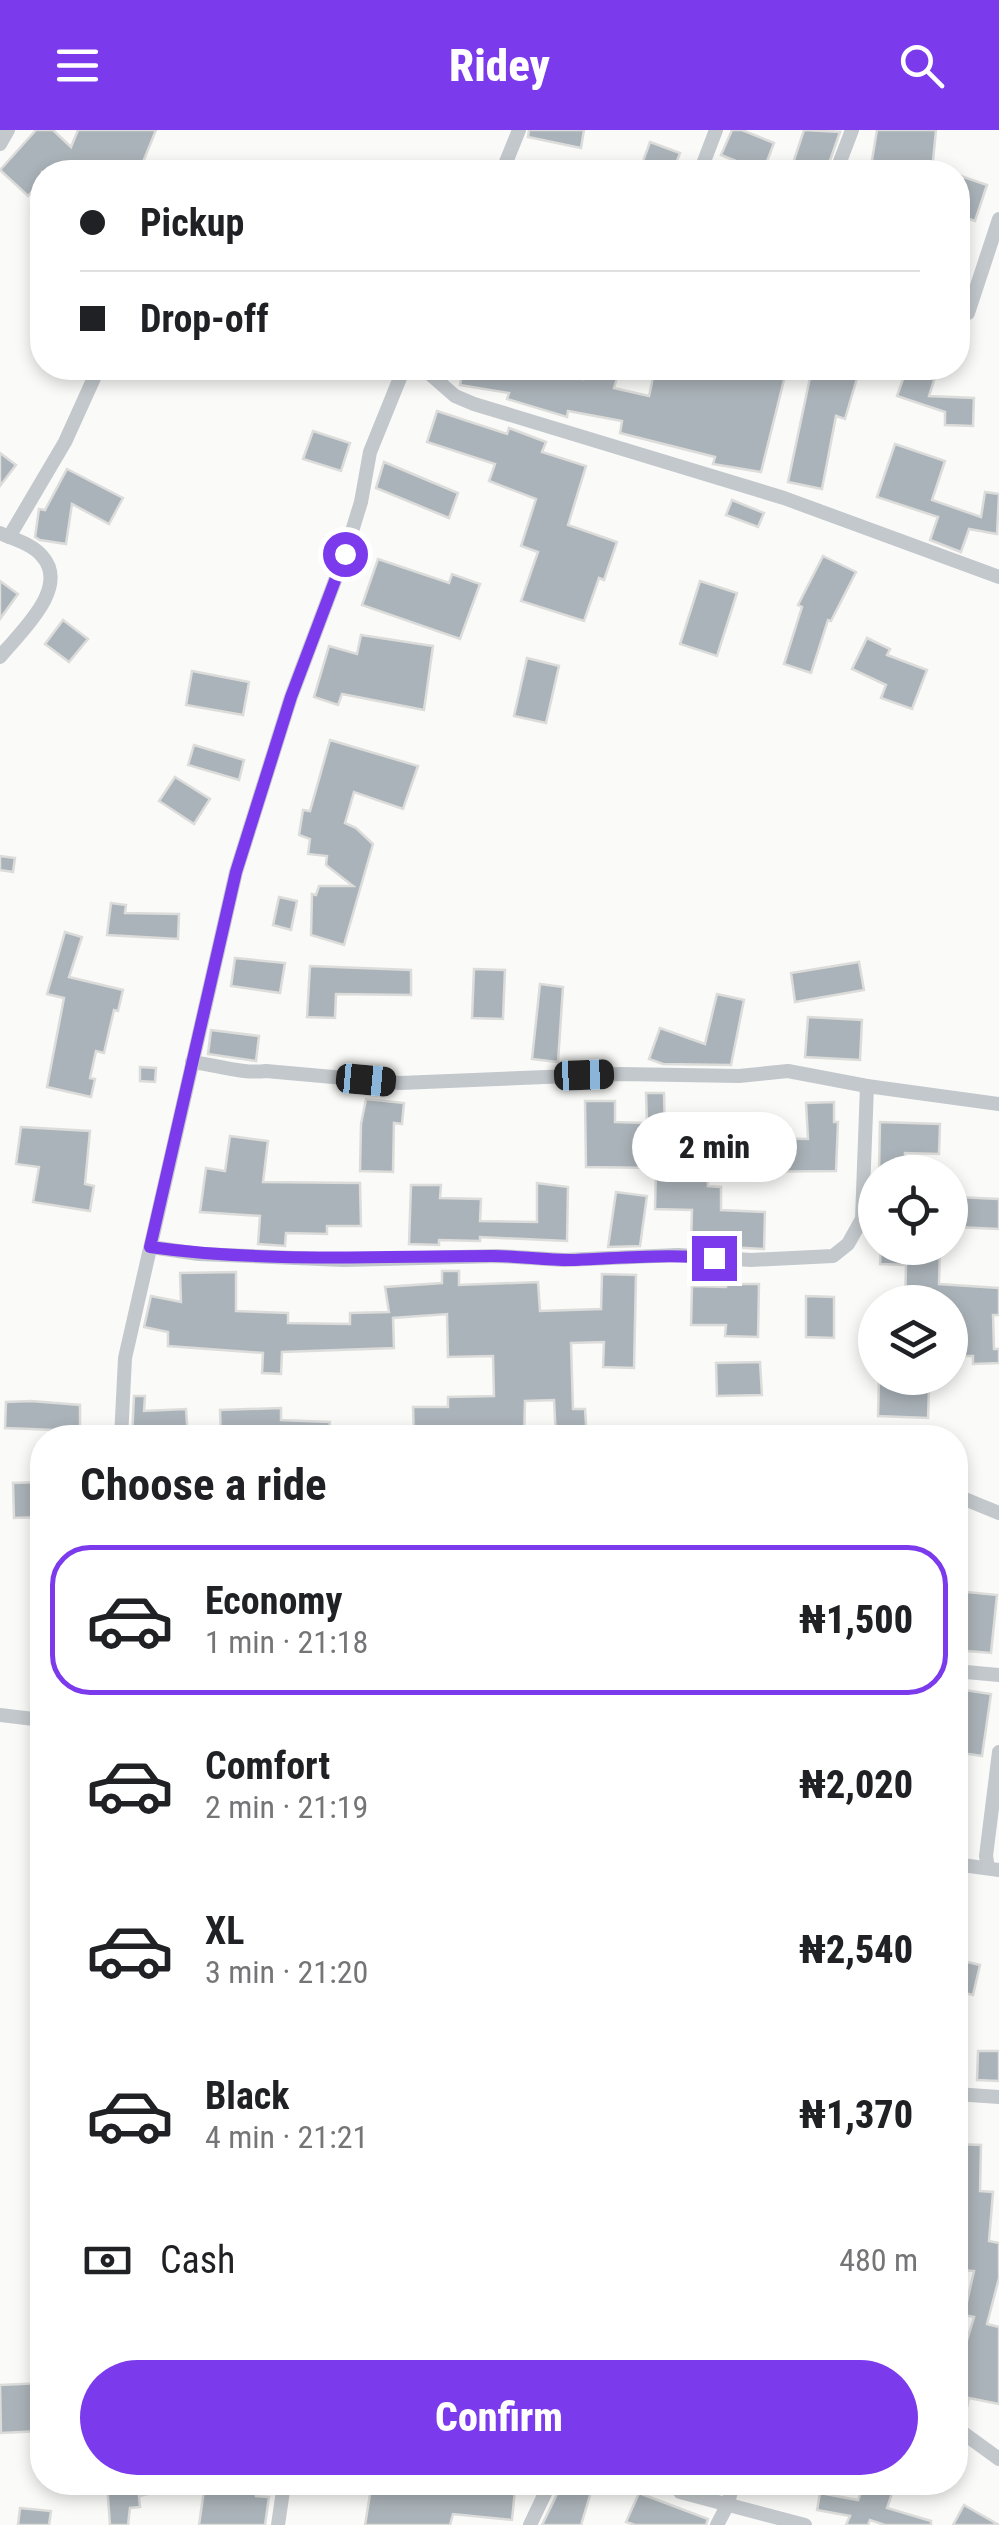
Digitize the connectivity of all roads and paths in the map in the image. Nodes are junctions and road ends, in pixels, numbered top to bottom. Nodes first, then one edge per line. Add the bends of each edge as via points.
1 (8, 130) edge
2 (519, 130) edge
3 (716, 130) edge
4 (852, 130) edge
5 (0, 144) edge
6 (507, 160) edge
7 (705, 160) edge
8 (841, 160) edge
9 (999, 219) edge
10 (970, 307) edge
11 (93, 380) edge
12 (399, 380) edge
13 (437, 380) edge
14 (4, 535) edge
15 (999, 577) edge
16 (0, 656) edge
17 (192, 1062) junction
18 (867, 1086) junction
19 (999, 1104) edge
20 (150, 1247) junction
21 (122, 1425) edge
22 (968, 1500) edge
23 (999, 1512) edge
24 (968, 1673) edge
25 (999, 1675) edge
26 (0, 1715) edge
27 (30, 1719) edge
28 (999, 1752) edge
29 (987, 1865) edge
30 (968, 2095) edge
31 (999, 2097) edge
32 (968, 2436) edge
33 (999, 2459) edge
34 (282, 2495) edge
35 (544, 2495) edge
36 (692, 2495) edge
37 (730, 2495) edge
38 (728, 2504) junction
39 (278, 2525) edge
40 (530, 2525) edge
41 (717, 2525) edge
42 (805, 2525) edge

1 - 5 street
2 - 6 street
3 - 7 street
4 - 8 street
9 - 10 street
11 - 14 street via 65,442
12 - 17 street via 370,452 345,554 236,872
13 - 15 street via 474,404 784,498
14 - 16 street via 41,555 51,580 44,602
17 - 18 street via 248,1073 400,1083 788,1071
17 - 20 street
18 - 19 street
18 - 20 street via 862,1218 833,1256 344,1260
20 - 21 street via 126,1358
22 - 23 street
24 - 25 street
26 - 27 street
28 - 29 street
30 - 31 street
32 - 33 street
34 - 39 street
35 - 40 street
36 - 38 street
37 - 38 street
38 - 41 street
38 - 42 street

